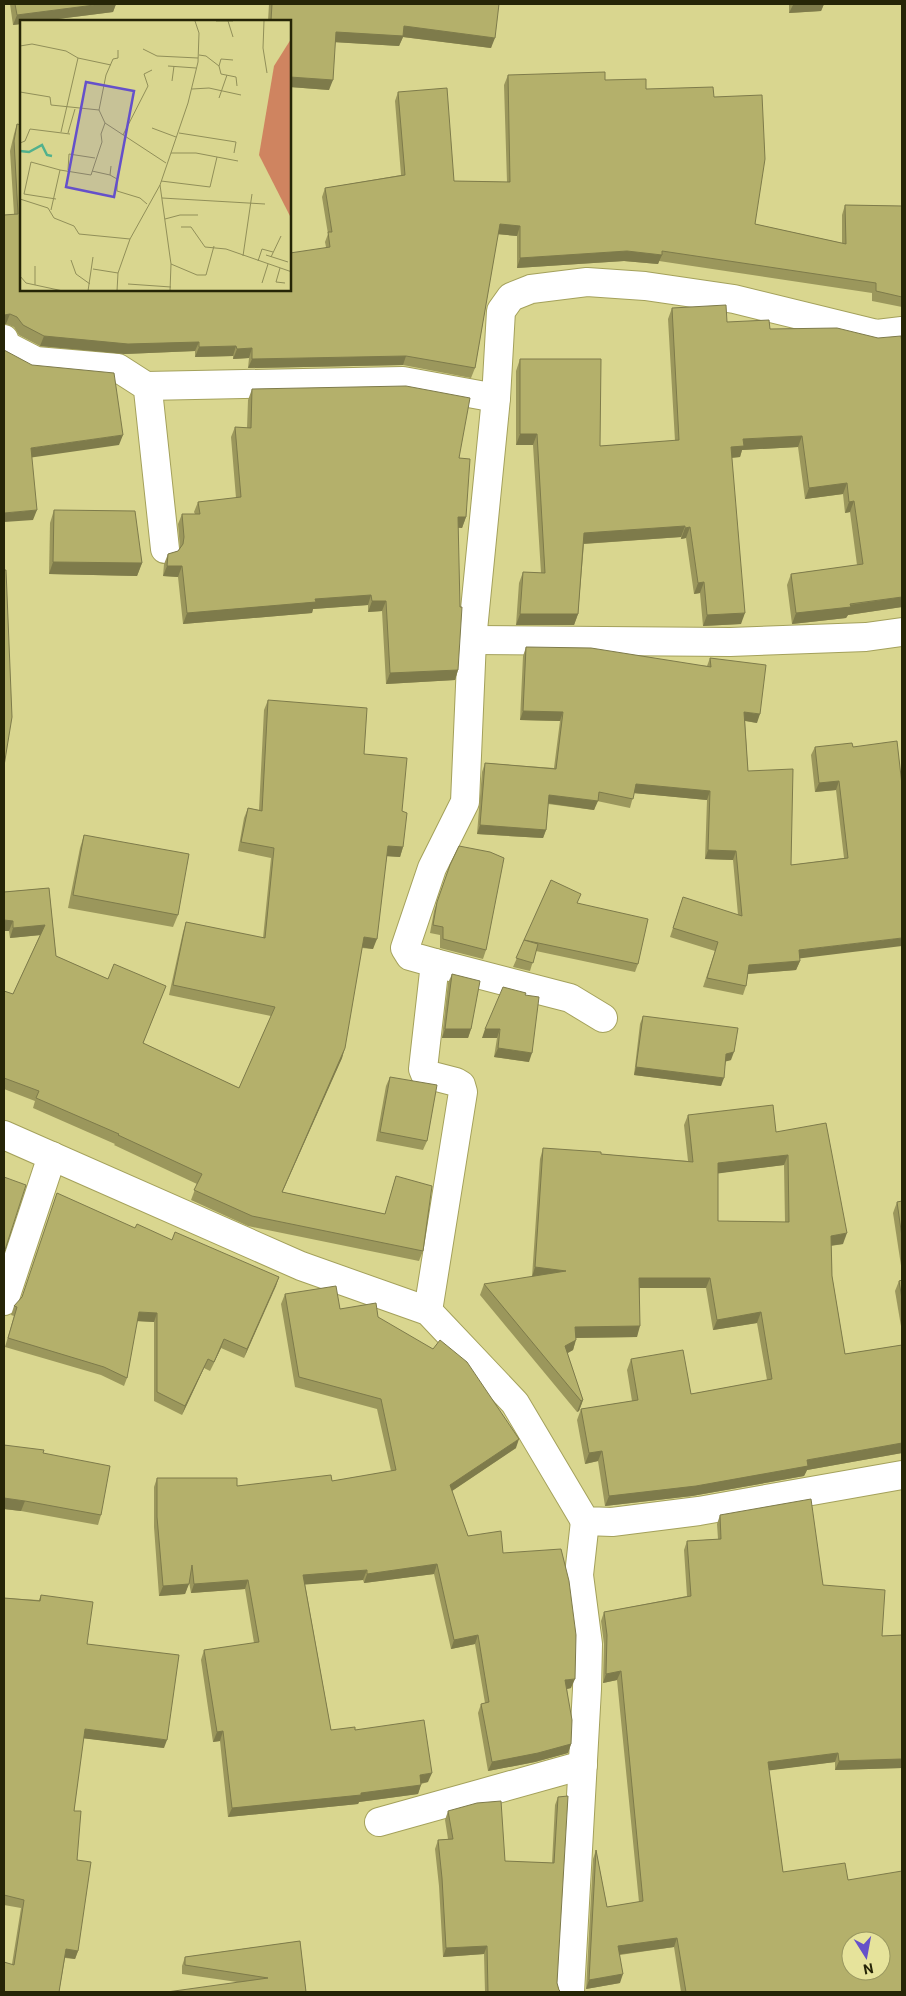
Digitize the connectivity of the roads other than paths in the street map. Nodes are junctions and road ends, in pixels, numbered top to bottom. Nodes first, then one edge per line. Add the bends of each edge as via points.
1 (902, 331) edge
2 (4, 339) edge
3 (146, 386) junction
4 (496, 398) junction
5 (164, 549) dead end
6 (902, 632) edge
7 (472, 640) junction
8 (435, 962) junction
9 (603, 1018) dead end
10 (4, 1135) edge
11 (52, 1156) junction
12 (4, 1301) edge
13 (428, 1311) junction
14 (902, 1475) edge
15 (584, 1521) junction
16 (583, 1765) junction
17 (379, 1822) dead end
18 (570, 1992) edge

1 - 4 street via 877,334 734,299 645,286 586,282 531,290 511,297 501,311
2 - 3 street via 7,346 36,361 118,368
3 - 4 street via 403,381
3 - 5 street
4 - 7 street
6 - 7 street via 866,637 730,642
7 - 8 street via 465,802 432,868 405,948 410,956
8 - 9 street via 570,998
8 - 13 street via 423,1069 425,1074 456,1082 463,1092
10 - 11 street
11 - 12 street
11 - 13 street via 301,1266
13 - 15 street via 515,1403
14 - 15 street via 699,1512 612,1522
15 - 16 street via 579,1575 588,1644
16 - 17 street
16 - 18 street

